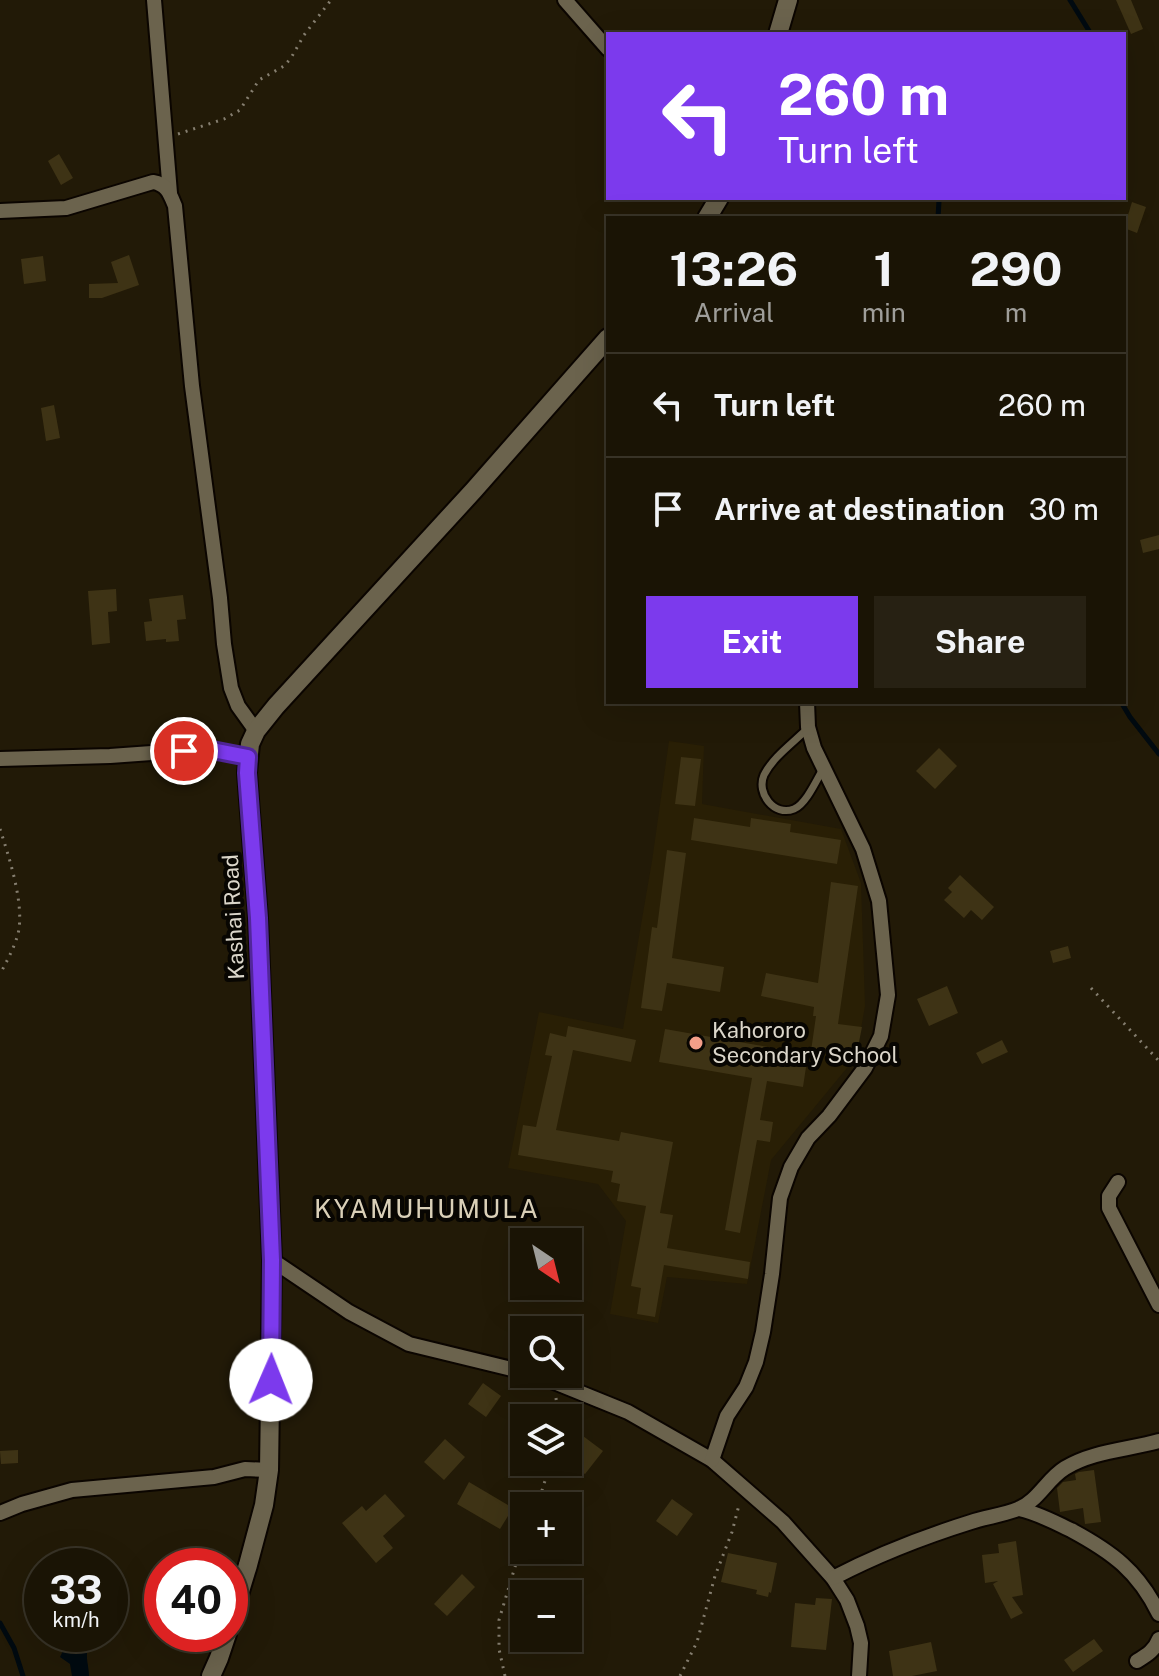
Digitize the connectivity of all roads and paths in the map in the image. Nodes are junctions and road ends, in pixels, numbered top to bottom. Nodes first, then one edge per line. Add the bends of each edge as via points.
1 (154, 0) edge
2 (331, 0) edge
3 (565, 0) edge
4 (788, 0) edge
5 (779, 32) edge
6 (606, 47) edge
7 (167, 137) junction
8 (170, 193) junction
9 (0, 211) edge
10 (606, 340) edge
11 (807, 704) edge
12 (808, 727) junction
13 (256, 731) junction
14 (248, 757) junction
15 (0, 759) edge
16 (823, 769) junction
17 (0, 829) edge
18 (0, 974) edge
19 (1091, 988) dead end
20 (1159, 1061) edge
21 (1118, 1182) dead end
22 (272, 1260) junction
23 (1159, 1305) edge
24 (510, 1369) edge
25 (569, 1388) edge
26 (1159, 1441) edge
27 (712, 1460) junction
28 (269, 1470) junction
29 (743, 1486) junction
30 (1019, 1509) junction
31 (0, 1513) edge
32 (248, 1562) edge
33 (516, 1564) edge
34 (833, 1578) junction
35 (1159, 1614) edge
36 (1159, 1639) edge
37 (221, 1652) edge
38 (1137, 1661) dead end
39 (211, 1676) edge
40 (505, 1676) edge
41 (680, 1676) edge
42 (859, 1676) edge

1 - 7 street
2 - 7 path via 291,58 259,80 240,110
3 - 6 street
4 - 5 street
7 - 8 street
8 - 9 street via 153,182 66,208
8 - 13 street via 231,688
10 - 13 street, Kashai Road
11 - 12 street
12 - 16 street
12 - 16 lane via 772,763 761,788 773,806 795,809
13 - 14 street, Kashai Road
14 - 15 street via 207,749
14 - 22 street, Kashai Road
16 - 27 street via 863,849 879,901 888,995 881,1036 865,1068 791,1167 780,1198 756,1362 727,1416
17 - 18 path via 19,912 18,932
19 - 20 path
21 - 23 street via 1109,1208
22 - 24 street via 349,1312 409,1344
22 - 28 street, Kashai Road
25 - 27 street via 628,1412
26 - 30 street via 1077,1461 1055,1474
27 - 29 street
28 - 31 street via 72,1490
28 - 32 street, Kashai Road
29 - 34 street
29 - 41 path via 697,1642
30 - 34 street via 899,1548
30 - 35 street via 1111,1553 1134,1573
33 - 40 path via 499,1620
34 - 42 street via 857,1626
36 - 38 street
37 - 39 street

